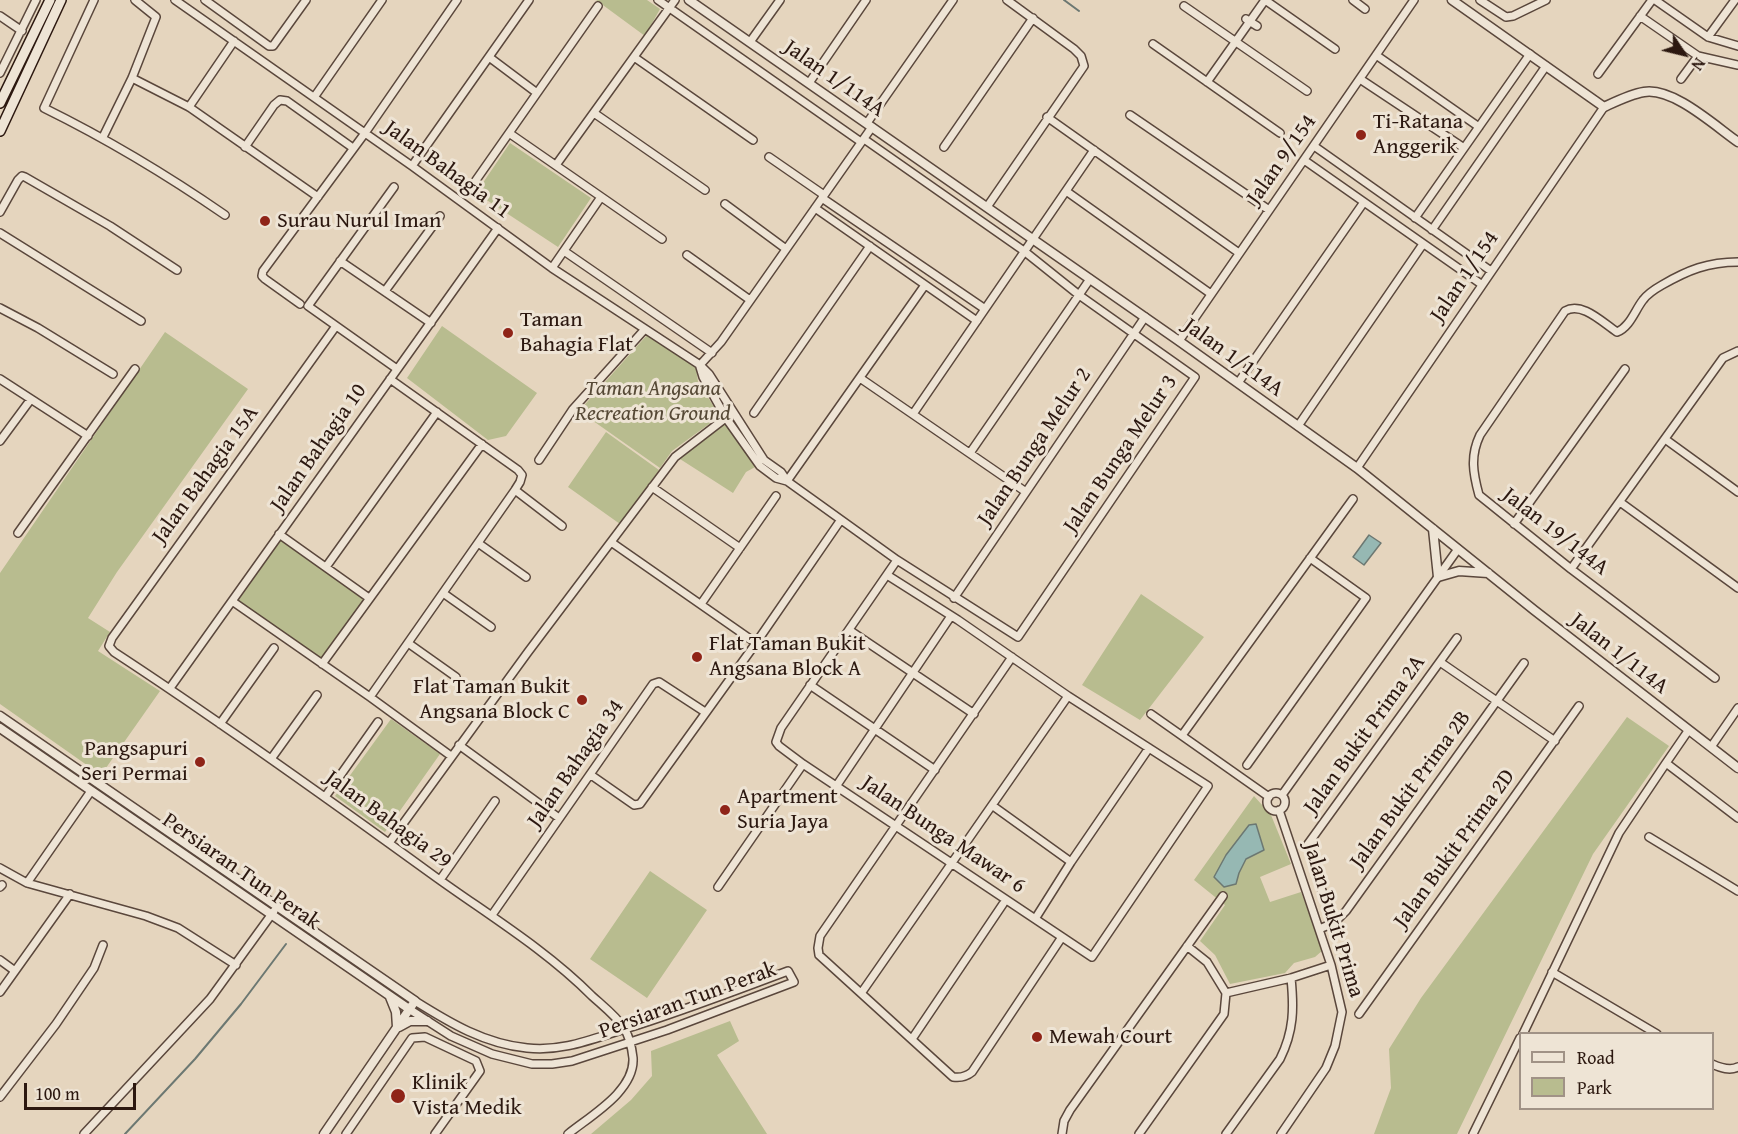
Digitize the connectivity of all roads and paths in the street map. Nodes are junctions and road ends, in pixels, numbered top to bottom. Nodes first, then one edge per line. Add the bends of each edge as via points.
1 (36, 0) edge
2 (50, 0) edge
3 (62, 0) edge
4 (94, 0) edge
5 (135, 0) edge
6 (176, 0) edge
7 (205, 0) edge
8 (306, 0) edge
9 (382, 0) edge
10 (457, 0) edge
11 (529, 0) edge
12 (658, 0) edge
13 (675, 0) edge
14 (689, 0) edge
15 (780, 0) edge
16 (866, 0) edge
17 (953, 0) edge
18 (1007, 0) edge
19 (1265, 0) edge
20 (1353, 0) edge
21 (1414, 0) edge
22 (1452, 0) edge
23 (1480, 0) edge
24 (1546, 0) edge
25 (1653, 0) edge
26 (1735, 0) edge
27 (598, 6) dead end
28 (1184, 6) dead end
29 (669, 8) junction
30 (1365, 9) dead end
31 (0, 16) edge
32 (1640, 16) junction
33 (1033, 18) junction
34 (1248, 20) junction
35 (1257, 26) dead end
36 (22, 32) junction
37 (1708, 37) junction
38 (234, 41) junction
39 (1236, 41) junction
40 (750, 42) junction
41 (1154, 44) dead end
42 (1738, 46) edge
43 (1335, 49) dead end
44 (1530, 54) junction
45 (1376, 55) junction
46 (1698, 56) junction
47 (489, 57) junction
48 (633, 57) junction
49 (1738, 64) edge
50 (1546, 66) junction
51 (0, 73) edge
52 (1598, 74) dead end
53 (132, 78) junction
54 (1360, 79) junction
55 (1681, 79) dead end
56 (1207, 82) junction
57 (808, 83) junction
58 (1307, 91) dead end
59 (537, 93) junction
60 (315, 96) junction
61 (0, 102) edge
62 (189, 107) junction
63 (1604, 107) junction
64 (594, 112) junction
65 (1130, 115) dead end
66 (1047, 117) junction
67 (869, 125) junction
68 (1479, 127) junction
69 (1, 128) edge
70 (365, 133) junction
71 (509, 133) junction
72 (1280, 133) dead end
73 (103, 137) junction
74 (753, 140) dead end
75 (863, 141) junction
76 (1738, 142) edge
77 (1314, 146) junction
78 (245, 147) junction
79 (944, 147) dead end
80 (353, 148) junction
81 (1464, 148) junction
82 (1094, 150) junction
83 (769, 157) dead end
84 (1304, 160) junction
85 (556, 165) junction
86 (412, 166) junction
87 (474, 183) dead end
88 (394, 187) dead end
89 (705, 190) dead end
90 (1066, 191) junction
91 (318, 197) junction
92 (601, 197) junction
93 (823, 197) junction
94 (1364, 202) junction
95 (725, 204) dead end
96 (987, 207) junction
97 (815, 208) junction
98 (1269, 210) junction
99 (0, 212) edge
100 (225, 215) dead end
101 (440, 216) dead end
102 (1415, 218) junction
103 (498, 228) junction
104 (1432, 230) junction
105 (0, 233) edge
106 (662, 239) dead end
107 (1033, 239) junction
108 (1423, 244) junction
109 (870, 246) junction
110 (786, 249) junction
111 (564, 251) junction
112 (1024, 251) junction
113 (1239, 253) junction
114 (687, 255) dead end
115 (340, 261) junction
116 (1738, 262) edge
117 (552, 268) junction
118 (177, 270) dead end
119 (1491, 271) junction
120 (1090, 279) junction
121 (1481, 284) junction
122 (925, 285) junction
123 (385, 291) junction
124 (1211, 294) junction
125 (1079, 295) junction
126 (750, 300) junction
127 (300, 304) dead end
128 (0, 308) edge
129 (985, 309) junction
130 (1145, 317) junction
131 (141, 321) dead end
132 (977, 321) junction
133 (431, 322) junction
134 (336, 326) junction
135 (645, 329) junction
136 (1134, 334) junction
137 (1179, 341) junction
138 (1738, 351) edge
139 (712, 353) junction
140 (700, 365) junction
141 (135, 369) dead end
142 (397, 369) junction
143 (1625, 369) dead end
144 (113, 374) dead end
145 (860, 378) junction
146 (0, 379) edge
147 (390, 379) junction
148 (1238, 383) junction
149 (31, 399) junction
150 (436, 412) junction
151 (754, 413) dead end
152 (913, 414) junction
153 (729, 415) junction
154 (1298, 426) junction
155 (88, 436) junction
156 (1665, 439) junction
157 (0, 441) edge
158 (482, 444) junction
159 (970, 453) junction
160 (539, 460) dead end
161 (1357, 468) junction
162 (787, 481) junction
163 (652, 487) junction
164 (516, 490) junction
165 (1026, 492) junction
166 (1738, 492) edge
167 (776, 496) dead end
168 (1353, 500) dead end
169 (1620, 502) junction
170 (840, 520) junction
171 (1514, 524) junction
172 (562, 525) dead end
173 (1433, 529) junction
174 (18, 533) dead end
175 (279, 534) junction
176 (611, 542) junction
177 (478, 543) junction
178 (740, 548) junction
179 (1458, 549) junction
180 (1310, 558) junction
181 (897, 560) junction
182 (326, 567) junction
183 (1571, 569) junction
184 (1489, 573) junction
185 (887, 574) junction
186 (526, 577) dead end
187 (1438, 577) junction
188 (1738, 588) edge
189 (443, 593) junction
190 (369, 598) junction
191 (954, 598) junction
192 (232, 602) junction
193 (701, 604) junction
194 (951, 616) junction
195 (491, 627) dead end
196 (849, 630) junction
197 (1457, 638) dead end
198 (408, 643) junction
199 (756, 643) junction
200 (109, 646) joint
201 (274, 648) dead end
202 (1012, 657) junction
203 (1440, 662) junction
204 (1524, 663) dead end
205 (322, 664) junction
206 (914, 673) junction
207 (456, 677) dead end
208 (1715, 678) dead end
209 (810, 686) junction
210 (170, 688) junction
211 (317, 695) dead end
212 (1068, 696) junction
213 (370, 697) junction
214 (1497, 702) junction
215 (1579, 706) dead end
216 (1738, 708) edge
217 (705, 712) junction
218 (974, 714) junction
219 (1151, 714) dead end
220 (0, 716) edge
221 (378, 722) dead end
222 (220, 724) junction
223 (0, 728) edge
224 (875, 730) junction
225 (1688, 731) junction
226 (1183, 734) junction
227 (1555, 741) junction
228 (459, 745) junction
229 (1711, 747) junction
230 (1149, 748) junction
231 (451, 756) junction
232 (271, 759) junction
233 (1666, 763) junction
234 (803, 764) junction
235 (1247, 765) dead end
236 (1738, 768) edge
237 (935, 770) junction
238 (591, 776) junction
239 (837, 785) junction
240 (91, 791) junction
241 (1282, 795) junction
242 (325, 797) junction
243 (1269, 797) junction
244 (495, 801) dead end
245 (993, 806) junction
246 (1279, 810) junction
247 (560, 818) junction
248 (1738, 818) edge
249 (896, 826) junction
250 (1648, 837) dead end
251 (389, 843) junction
252 (1071, 862) junction
253 (951, 864) junction
254 (0, 868) edge
255 (440, 880) junction
256 (27, 883) junction
257 (718, 887) dead end
258 (1738, 891) edge
259 (70, 894) junction
260 (1223, 896) dead end
261 (1003, 904) dead end
262 (278, 906) junction
263 (272, 915) junction
264 (492, 915) junction
265 (1035, 919) junction
266 (1334, 923) junction
267 (1319, 929) junction
268 (1062, 937) junction
269 (103, 945) dead end
270 (1187, 946) junction
271 (0, 960) edge
272 (1331, 965) junction
273 (236, 966) junction
274 (15, 971) junction
275 (1552, 972) junction
276 (1291, 978) junction
277 (0, 992) edge
278 (862, 992) junction
279 (1226, 993) junction
280 (389, 996) junction
281 (415, 1001) junction
282 (409, 1010) junction
283 (1359, 1014) dead end
284 (427, 1021) junction
285 (397, 1028) junction
286 (624, 1029) junction
287 (1524, 1032) edge
288 (1654, 1032) edge
289 (912, 1039) junction
290 (629, 1041) junction
291 (1519, 1042) edge
292 (1714, 1064) edge
293 (1738, 1067) edge
294 (0, 1097) edge
295 (84, 1134) edge
296 (324, 1134) edge
297 (346, 1134) edge
298 (435, 1134) edge
299 (568, 1134) edge
300 (1062, 1134) edge
301 (1140, 1134) edge
302 (1226, 1134) edge
303 (1281, 1134) edge
304 (1473, 1134) edge

1 - 36 street
2 - 61 main road
3 - 69 main road
4 - 73 street via 44,108
5 - 53 street via 156,17
6 - 38 street, Jalan Bahagia 11
7 - 8 street via 269,46 273,46
9 - 60 street
10 - 70 street
11 - 47 street
12 - 29 street, Jalan Bunga Melur 3
13 - 29 street
14 - 40 street, Jalan 1/114A
15 - 40 street
16 - 57 street
17 - 67 street
18 - 33 street
19 - 34 street
19 - 43 street
20 - 30 street
21 - 45 street, Jalan 9/154
22 - 44 street
23 - 24 street via 1501,15 1513,16
25 - 32 street
25 - 37 street
26 - 37 street
27 - 59 street
28 - 39 street
29 - 48 street
29 - 75 street, Jalan Bunga Melur 3
31 - 36 street
32 - 46 street
32 - 52 street
33 - 66 street via 1074,49 1084,66
33 - 79 street
34 - 35 street
34 - 39 street
36 - 51 street
37 - 42 street
38 - 60 street, Jalan Bahagia 11
38 - 62 street
39 - 56 street
39 - 58 street
40 - 57 street, Jalan 1/114A
41 - 56 street
44 - 50 street
44 - 68 street
45 - 54 street, Jalan 9/154
45 - 68 street
46 - 49 street
46 - 55 street
47 - 59 street
47 - 86 street
48 - 64 street
48 - 74 street
50 - 63 street
50 - 104 street
53 - 62 street
53 - 73 street
54 - 77 street, Jalan 9/154
54 - 81 street
56 - 72 street
57 - 67 street, Jalan 1/114A
59 - 71 street
60 - 70 street, Jalan Bahagia 11
62 - 78 street
63 - 76 street via 1645,91 1662,92
63 - 119 street, Jalan 1/154
64 - 85 street
64 - 89 street
65 - 98 street
66 - 82 street
66 - 96 street
67 - 75 street
67 - 96 street, Jalan 1/114A
68 - 81 street
70 - 80 street
70 - 86 street, Jalan Bahagia 11
71 - 85 street
71 - 87 street
73 - 100 street
75 - 93 street
75 - 112 street, Jalan Bunga Melur 3
77 - 84 street, Jalan 9/154
77 - 102 street
78 - 80 street via 280,100 287,101
78 - 91 street
80 - 91 street
81 - 102 street
82 - 90 street
82 - 113 street
83 - 93 street
84 - 94 street
84 - 98 street, Jalan 9/154
85 - 92 street
86 - 103 street, Jalan Bahagia 11
88 - 115 street
90 - 107 street
90 - 124 street
91 - 127 street via 262,276
92 - 106 street
92 - 111 street
93 - 97 street
93 - 129 street
94 - 108 street
94 - 148 street
95 - 110 street
96 - 107 street, Jalan 1/114A
97 - 109 street
97 - 110 street
98 - 113 street, Jalan 9/154
99 - 118 street via 22,176
101 - 123 street
102 - 104 street
103 - 117 street, Jalan Bahagia 11
103 - 133 street, Jalan Bahagia 10
104 - 119 street
105 - 131 street
107 - 112 street
107 - 120 street, Jalan 1/114A
108 - 121 street
108 - 154 street
109 - 122 street
109 - 151 street
110 - 126 street
111 - 117 street
111 - 139 street
112 - 125 street, Jalan Bunga Melur 3
112 - 129 street
113 - 124 street, Jalan 9/154
114 - 126 street
115 - 123 street
115 - 134 street via 308,306
116 - 171 street, Jalan 19/144A via 1691,269 1672,280 1648,295 1621,331 1582,309 1571,308 1560,316 1480,435 1473,456 1479,495
117 - 135 street, Jalan Bahagia 11
119 - 121 street, Jalan 1/154
120 - 125 street
120 - 130 street, Jalan 1/114A
121 - 161 street, Jalan 1/154
122 - 132 street
122 - 145 street
123 - 133 street
124 - 137 street, Jalan 9/154
125 - 136 street, Jalan Bunga Melur 3
125 - 159 street
126 - 139 street
128 - 144 street
129 - 132 street
130 - 136 street, Jalan Bunga Melur 2
130 - 137 street, Jalan 1/114A
132 - 152 street
133 - 142 street, Jalan Bahagia 10
134 - 142 street
134 - 200 street, Jalan Bahagia 15A
135 - 140 street, Jalan Bahagia 11
135 - 160 street via 573,409
136 - 165 street, Jalan Bunga Melur 2
136 - 191 street, Jalan Bunga Melur 3 via 1195,377 1018,637
137 - 148 street, Jalan 1/114A
138 - 156 street via 1723,358
139 - 140 street
140 - 153 street
141 - 155 street
142 - 147 street, Jalan Bahagia 10
143 - 171 street
145 - 152 street
145 - 162 street
146 - 149 street
147 - 150 street
147 - 175 street, Jalan Bahagia 10
148 - 154 street, Jalan 1/114A
149 - 155 street
149 - 157 street
150 - 158 street
150 - 182 street
152 - 159 street
153 - 162 street via 760,466
153 - 163 street via 675,457
154 - 161 street, Jalan 1/114A
155 - 174 street
156 - 166 street
156 - 169 street
158 - 164 street via 522,475
158 - 190 street
159 - 165 street
161 - 173 street, Jalan 1/114A
162 - 170 street
163 - 176 street
163 - 178 street
164 - 172 street
164 - 177 street
165 - 191 street, Jalan Bunga Melur 2
167 - 178 street
168 - 180 street
169 - 183 street
169 - 188 street
170 - 181 street
170 - 199 street
171 - 183 street, Jalan 19/144A
173 - 179 street, Jalan 1/114A
173 - 187 street
175 - 182 street
175 - 192 street, Jalan Bahagia 10
176 - 193 street
176 - 228 street
177 - 186 street
177 - 189 street
178 - 193 street
179 - 184 street, Jalan 1/114A
179 - 187 street
180 - 226 street
180 - 235 street via 1366,598
181 - 185 street
181 - 191 street
182 - 190 street
183 - 208 street, Jalan 19/144A
184 - 187 street via 1459,571
184 - 225 street, Jalan 1/114A
185 - 194 street
185 - 196 street
187 - 241 street
189 - 195 street
189 - 198 street
190 - 205 street
192 - 205 street
192 - 210 street, Jalan Bahagia 10
193 - 199 street
194 - 202 street
194 - 206 street
196 - 206 street
196 - 209 street
197 - 203 street, Jalan Bukit Prima 2A
198 - 207 street
198 - 213 street
199 - 217 street
200 - 210 street, Jalan Bahagia 29
201 - 222 street
202 - 212 street
202 - 218 street
203 - 214 street
203 - 266 street, Jalan Bukit Prima 2A via 1308,844
204 - 214 street, Jalan Bukit Prima 2B
205 - 213 street
206 - 218 street
206 - 224 street
209 - 224 street
209 - 234 street, Jalan Bunga Mawar 6 via 776,742
210 - 222 street, Jalan Bahagia 29
211 - 232 street
212 - 230 street
212 - 245 street
213 - 231 street
214 - 227 street
214 - 266 street, Jalan Bukit Prima 2B
215 - 227 street, Jalan Bukit Prima 2D
216 - 229 street
217 - 238 street via 637,806
217 - 238 street, Jalan Bahagia 34 via 656,682
218 - 237 street
219 - 226 street
220 - 262 street, Persiaran Tun Perak
221 - 242 street
222 - 232 street, Jalan Bahagia 29
223 - 240 street, Persiaran Tun Perak
224 - 237 street
224 - 239 street
225 - 229 street, Jalan 1/114A
225 - 233 street
226 - 243 street
227 - 283 street, Jalan Bukit Prima 2D
228 - 231 street
228 - 247 street
229 - 236 street, Jalan 1/114A
230 - 252 street
230 - 268 street, Jalan Bunga Mawar 6 via 1208,786 1092,957
231 - 251 street
232 - 242 street, Jalan Bahagia 29
233 - 248 street
233 - 275 street via 1619,833
234 - 239 street, Jalan Bunga Mawar 6
234 - 257 street
237 - 249 street
238 - 247 street, Jalan Bahagia 34
239 - 249 street, Jalan Bunga Mawar 6
240 - 256 street
240 - 263 street, Persiaran Tun Perak
241 - 243 street
241 - 246 street via 1285,803
242 - 251 street, Jalan Bahagia 29
243 - 246 street via 1269,806
244 - 255 street
245 - 252 street
245 - 253 street
246 - 267 street, Jalan Bukit Prima
247 - 264 street, Jalan Bahagia 34
249 - 253 street, Jalan Bunga Mawar 6
249 - 278 street via 820,936 819,955
250 - 258 street
251 - 255 street, Jalan Bahagia 29
252 - 265 street
253 - 265 street, Jalan Bunga Mawar 6
253 - 278 street
254 - 256 street
255 - 264 street, Jalan Bahagia 29
256 - 259 street
259 - 273 street via 178,928
259 - 274 street
260 - 270 street
261 - 289 street
262 - 263 street
262 - 281 street, Persiaran Tun Perak
263 - 273 street
263 - 280 street, Persiaran Tun Perak
264 - 286 street, Jalan Bahagia 29 via 568,971
265 - 268 street, Jalan Bunga Mawar 6
266 - 267 street, Jalan Bukit Prima 2B
267 - 272 street, Jalan Bukit Prima
268 - 289 street via 968,1076 953,1077
269 - 294 street via 94,968
270 - 279 street via 1207,962
270 - 300 street via 1070,1110
271 - 274 street
272 - 276 street
272 - 303 street, Jalan Bukit Prima via 1342,1012 1335,1046 1326,1068
273 - 295 street
274 - 277 street
275 - 287 street
275 - 288 street
276 - 279 street
276 - 302 street via 1294,1009 1286,1046
278 - 289 street
279 - 301 street via 1224,1014
280 - 282 street, Persiaran Tun Perak
280 - 285 street
281 - 282 street
281 - 286 street, Persiaran Tun Perak via 456,1027 496,1042 528,1048 567,1047
282 - 284 street, Persiaran Tun Perak
282 - 285 street
284 - 285 street via 410,1020
284 - 290 street, Persiaran Tun Perak via 492,1054 532,1064 572,1061
285 - 296 street
286 - 290 street, Jalan Bahagia 29
286 - 290 street, Persiaran Tun Perak via 788,971 794,982
290 - 299 street, Jalan Bahagia 29 via 633,1066 629,1079 621,1091
291 - 304 street
292 - 293 street
297 - 298 street via 412,1038 425,1037 476,1061 480,1071

